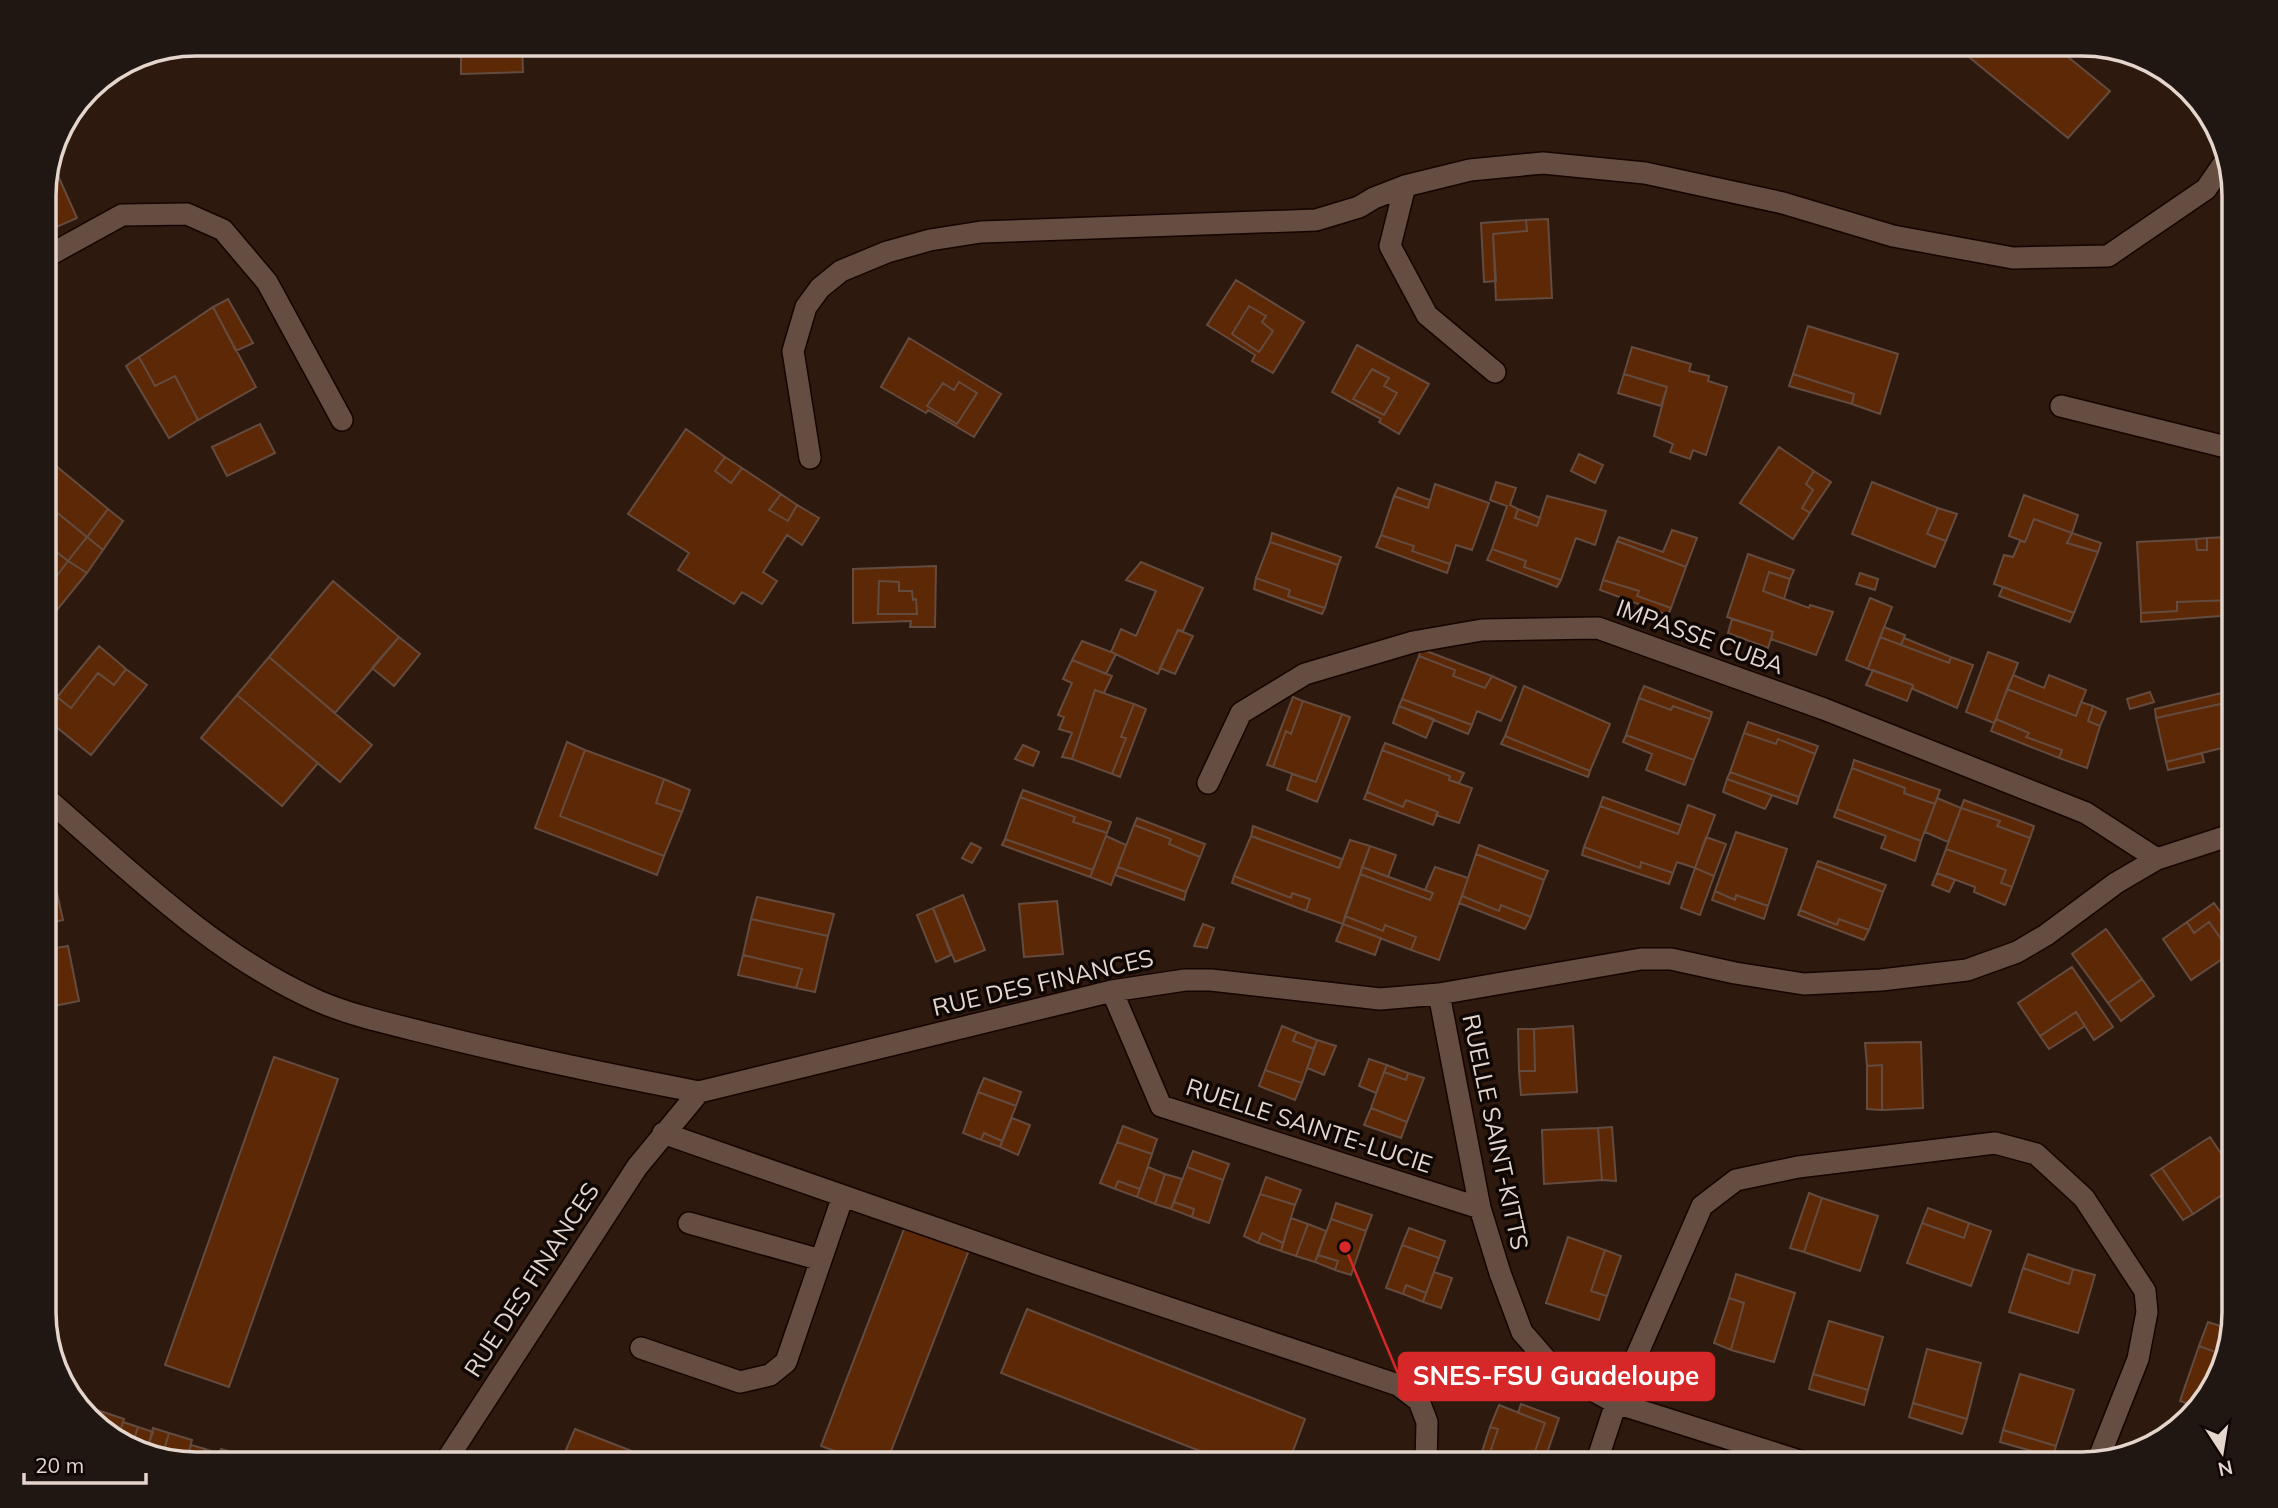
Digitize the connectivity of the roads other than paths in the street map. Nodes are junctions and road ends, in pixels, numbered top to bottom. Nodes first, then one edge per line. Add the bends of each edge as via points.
1 (2219, 170) edge
2 (1405, 186) junction
3 (56, 251) edge
4 (1495, 372) dead end
5 (2060, 406) dead end
6 (342, 421) dead end
7 (2222, 446) edge
8 (810, 458) dead end
9 (1208, 783) dead end
10 (56, 806) edge
11 (2222, 838) edge
12 (2157, 859) junction
13 (1112, 991) junction
14 (1439, 994) junction
15 (699, 1092) junction
16 (663, 1133) junction
17 (843, 1196) junction
18 (1480, 1208) junction
19 (689, 1223) dead end
20 (821, 1260) junction
21 (641, 1348) dead end
22 (1616, 1403) junction
23 (2102, 1451) edge
24 (452, 1452) edge
25 (1426, 1452) edge
26 (1600, 1452) edge
27 (1772, 1452) edge

1 - 2 street via 2206,189 2108,256 2013,258 1893,236 1783,203 1646,173 1542,163 1470,170
2 - 4 street via 1390,246 1427,315
2 - 8 street via 1316,220 981,232 930,240 841,271 806,307 793,351
3 - 6 street via 122,215 187,214 222,230 267,282
5 - 7 street
9 - 12 street, IMPASSE CUBA via 1241,713 1305,674 1413,642 1482,630 1598,628 1824,709 2086,813
10 - 15 street via 223,946 319,1002 484,1048
11 - 12 street, RUE DES FINANCES
12 - 14 street, RUE DES FINANCES via 2017,952 1967,970 1804,984 1671,959 1641,959
13 - 14 street, RUE DES FINANCES via 1185,979 1356,998
13 - 15 street, RUE DES FINANCES
13 - 18 street, RUELLE SAINTE-LUCIE via 1161,1106
14 - 18 street, RUELLE SAINT-KITTS
15 - 16 street, RUE DES FINANCES
16 - 17 street
16 - 24 street, RUE DES FINANCES
17 - 20 street
17 - 25 street via 1398,1385 1419,1401 1427,1422
18 - 22 street, RUELLE SAINT-KITTS via 1521,1332 1555,1370
19 - 20 street
20 - 21 street via 786,1362 770,1374 740,1382
22 - 23 street via 1702,1206 1736,1180 1798,1167 1995,1143 2036,1153 2084,1198 2144,1291 2147,1312 2138,1359
22 - 26 street
22 - 27 street, RUELLE SAINT-KITTS

